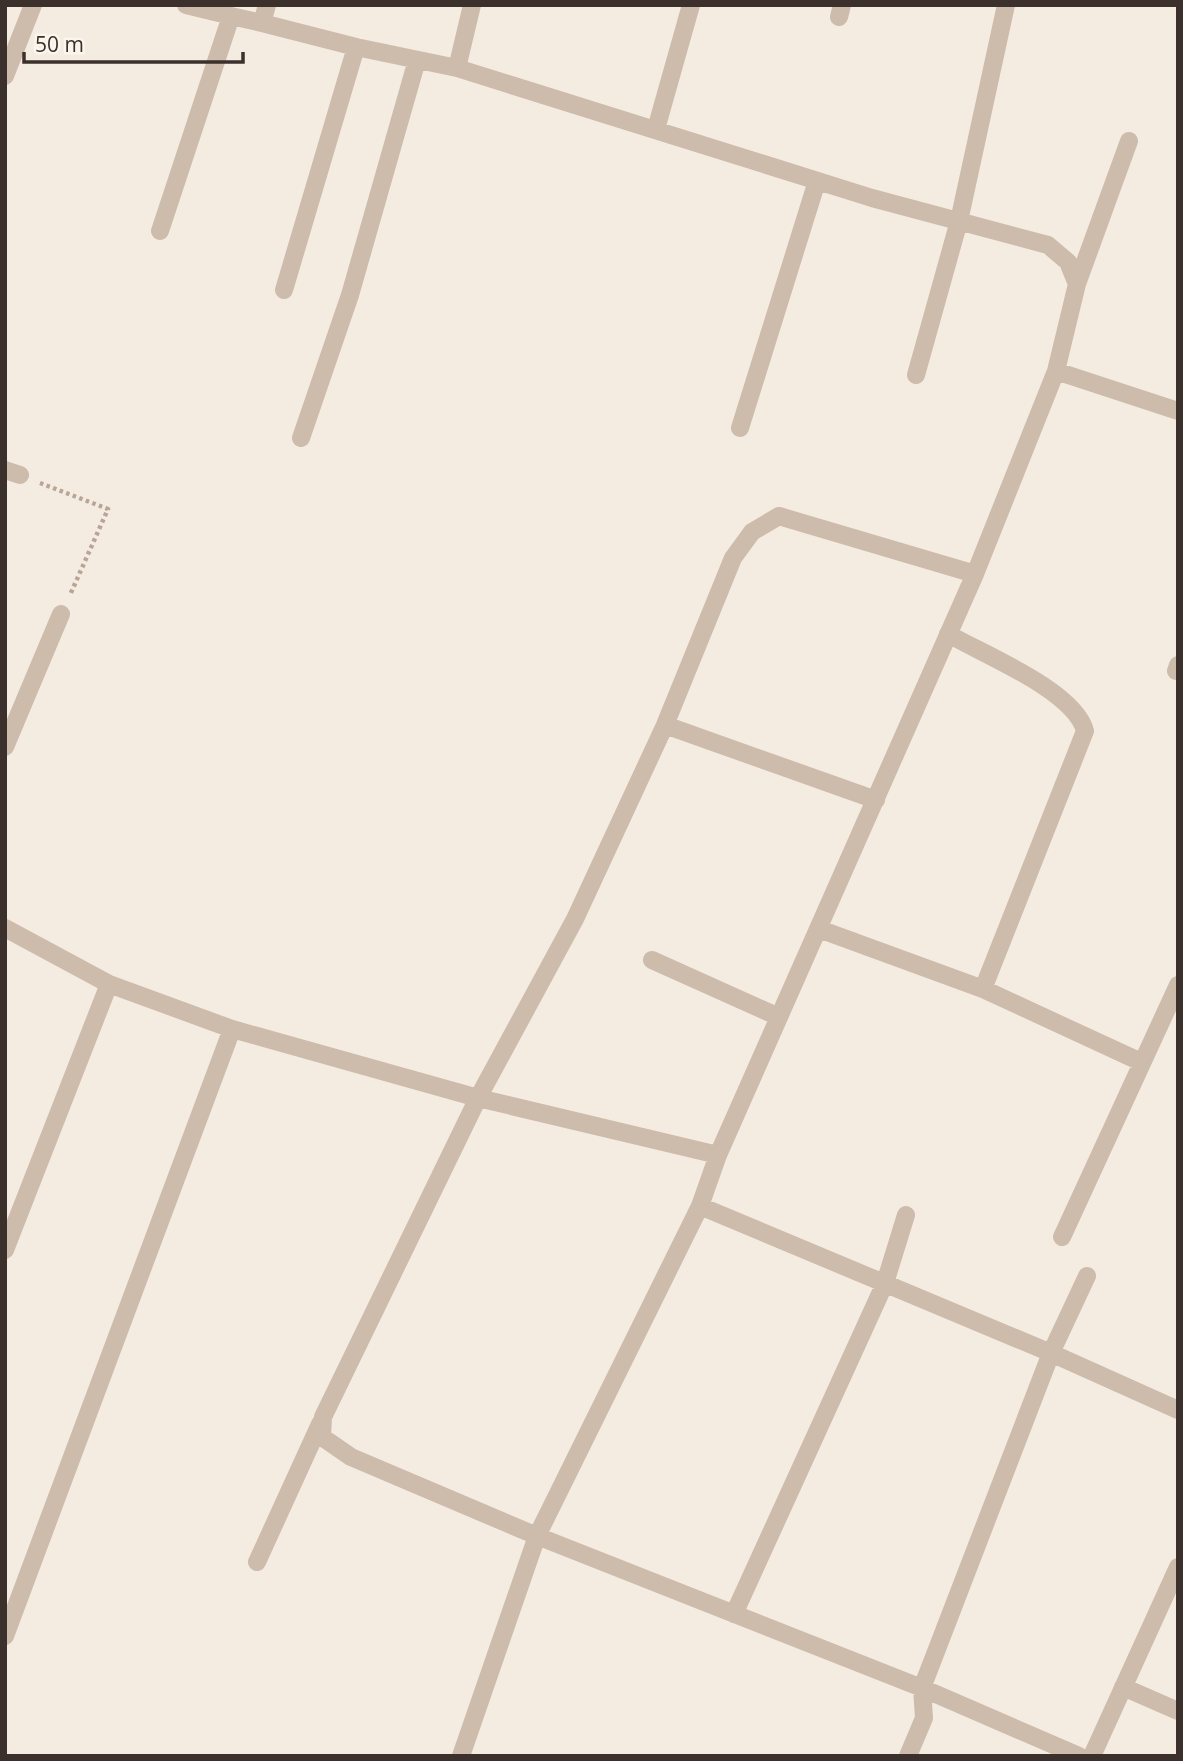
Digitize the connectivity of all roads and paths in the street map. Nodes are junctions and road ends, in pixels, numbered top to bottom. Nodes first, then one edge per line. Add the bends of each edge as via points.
1 (33, 5) edge
2 (186, 5) edge
3 (267, 5) edge
4 (472, 5) edge
5 (691, 5) edge
6 (1006, 5) edge
7 (231, 16) junction
8 (262, 23) junction
9 (356, 47) junction
10 (417, 60) junction
11 (457, 68) junction
12 (5, 76) edge
13 (656, 129) junction
14 (1129, 141) dead end
15 (817, 181) junction
16 (959, 221) junction
17 (160, 231) dead end
18 (1077, 284) junction
19 (284, 290) dead end
20 (1056, 371) junction
21 (916, 374) dead end
22 (1178, 411) edge
23 (740, 428) dead end
24 (301, 438) dead end
25 (12, 472) edge
26 (975, 573) junction
27 (61, 614) joint
28 (948, 634) junction
29 (665, 725) junction
30 (5, 747) edge
31 (876, 800) junction
32 (5, 928) edge
33 (819, 929) junction
34 (652, 960) dead end
35 (109, 984) junction
36 (1178, 985) edge
37 (983, 989) junction
38 (779, 1017) junction
39 (232, 1028) junction
40 (1141, 1062) junction
41 (478, 1098) junction
42 (718, 1155) junction
43 (700, 1206) junction
44 (906, 1215) dead end
45 (1062, 1237) dead end
46 (5, 1250) edge
47 (1087, 1276) dead end
48 (885, 1283) junction
49 (1051, 1353) junction
50 (1178, 1410) edge
51 (323, 1418) junction
52 (537, 1536) junction
53 (257, 1562) dead end
54 (1178, 1567) edge
55 (734, 1614) junction
56 (5, 1636) edge
57 (1123, 1687) junction
58 (922, 1688) junction
59 (1178, 1711) edge
60 (460, 1756) edge
61 (908, 1756) edge
62 (1079, 1756) edge
63 (1092, 1756) edge

1 - 12 street
2 - 7 street
3 - 8 street
4 - 11 street
5 - 13 street
6 - 16 street
7 - 8 street
7 - 17 street
8 - 9 street
9 - 10 street
9 - 19 street
10 - 11 street
10 - 24 street via 350,295
11 - 13 street
13 - 15 street
14 - 18 street
15 - 16 street
15 - 23 street
16 - 18 street via 1048,245 1068,262
16 - 21 street
18 - 20 street
20 - 22 street
20 - 26 street
25 - 27 path via 108,509
26 - 28 street
26 - 29 street via 779,516 752,532 733,558
27 - 30 street
28 - 31 street
28 - 37 street via 1060,696 1082,718 1085,731
29 - 31 street
29 - 41 street via 575,919
31 - 33 street
32 - 35 street
33 - 37 street
33 - 38 street
34 - 38 street
35 - 39 street
35 - 46 street
36 - 40 street
37 - 40 street
38 - 42 street
39 - 41 street
39 - 56 street
40 - 45 street
41 - 42 street
41 - 51 street
42 - 43 street
43 - 48 street
43 - 52 street
44 - 48 street
47 - 49 street
48 - 49 street
48 - 55 street
49 - 50 street
49 - 58 street
51 - 52 street via 322,1437 351,1457
51 - 53 street
52 - 55 street
52 - 60 street
54 - 57 street
55 - 58 street
57 - 59 street
57 - 63 street
58 - 61 street via 924,1718
58 - 62 street

